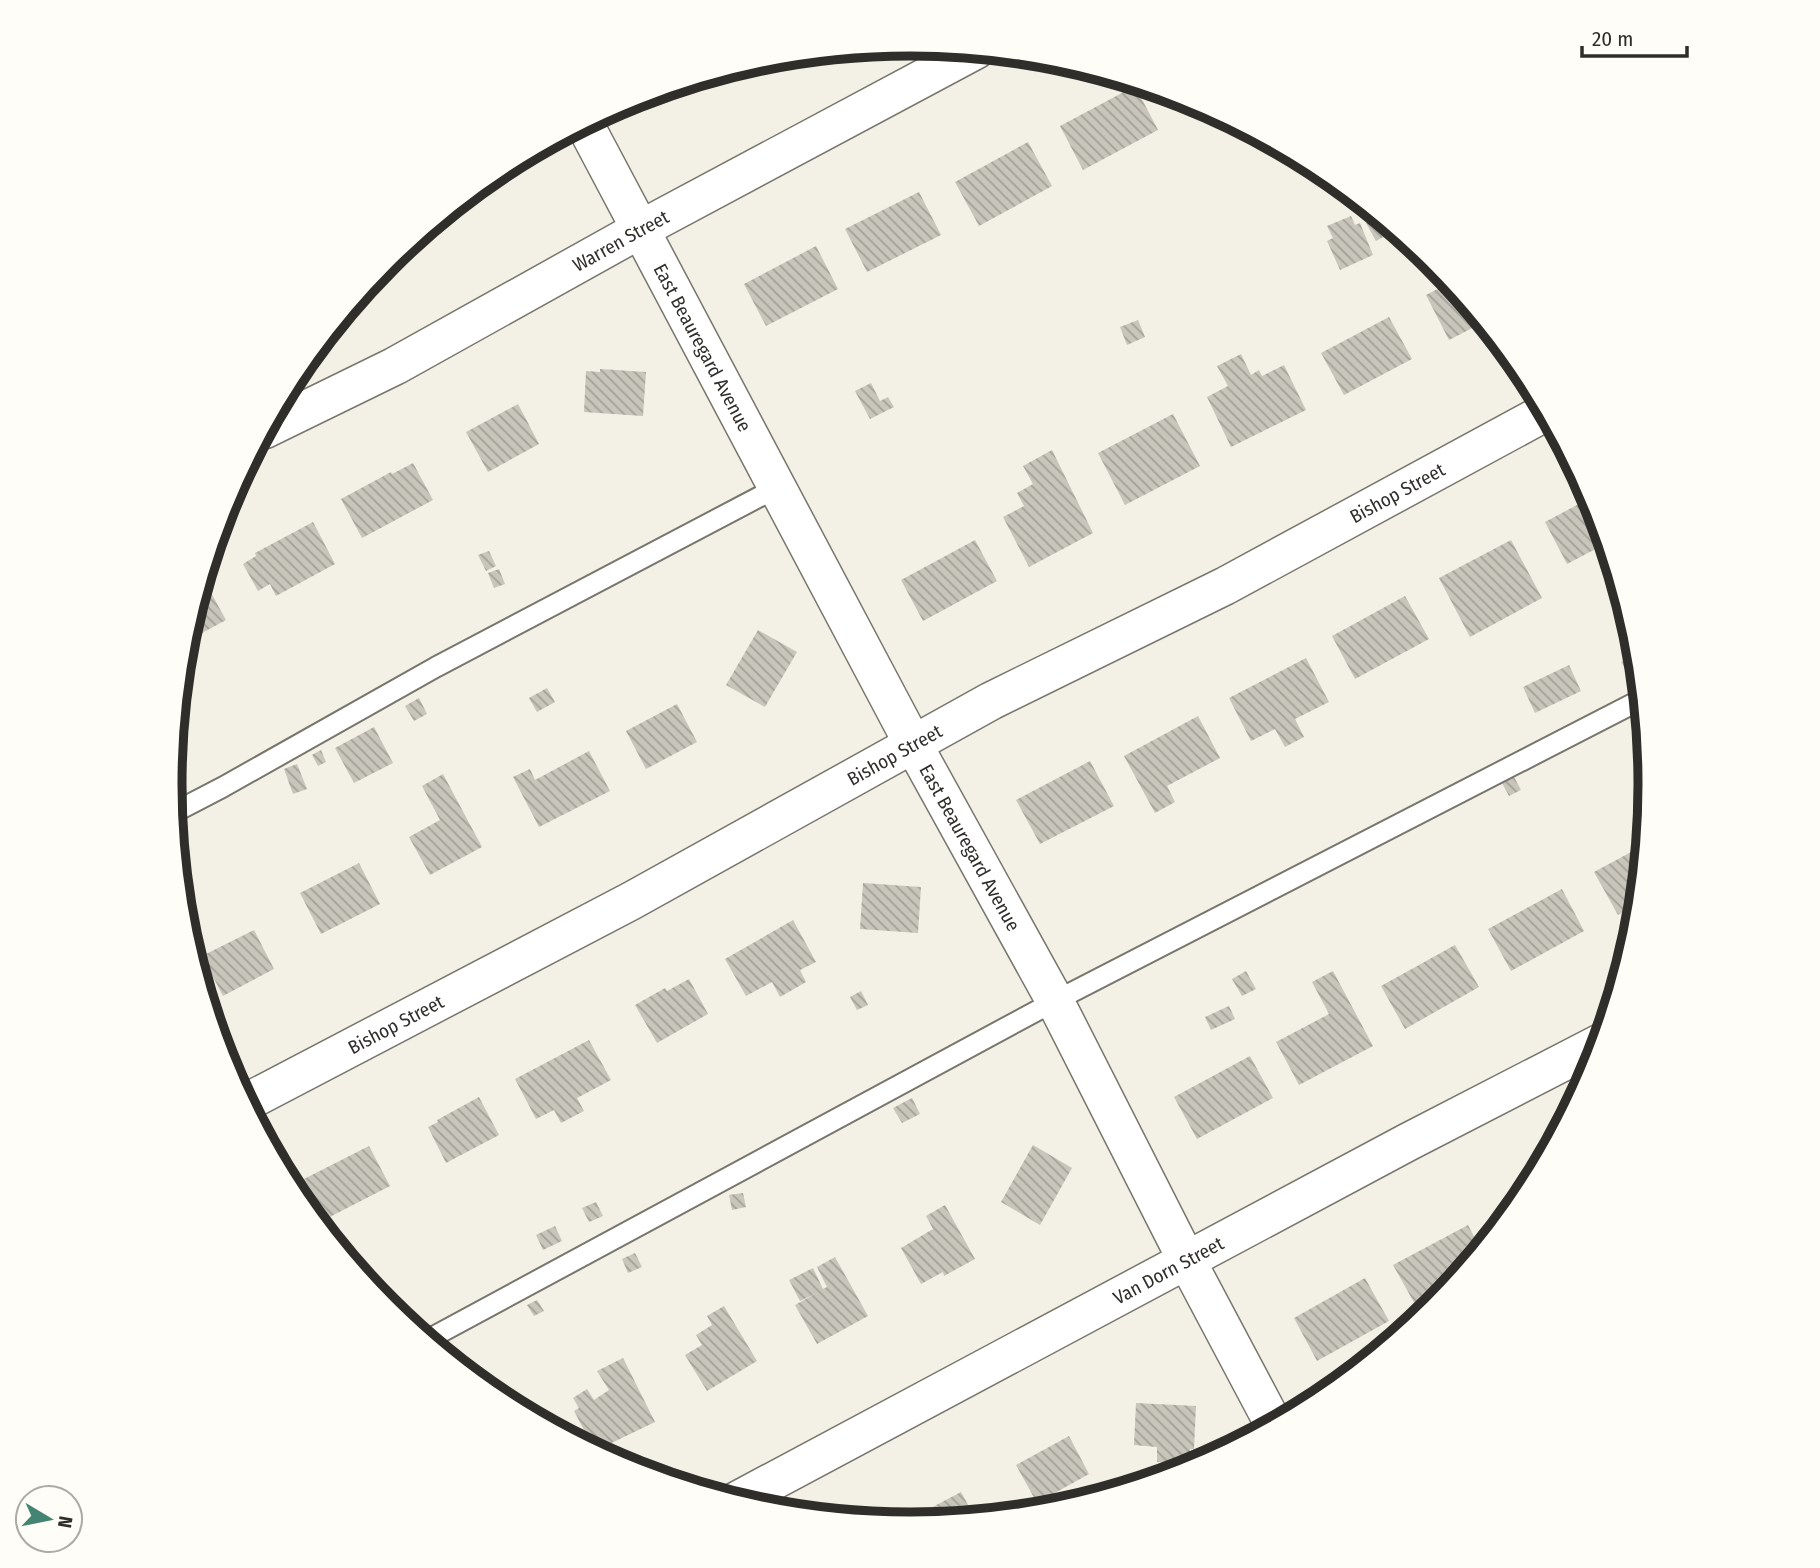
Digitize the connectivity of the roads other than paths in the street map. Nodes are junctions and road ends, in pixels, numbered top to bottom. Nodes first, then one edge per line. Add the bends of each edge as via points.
1 (961, 58) edge
2 (588, 131) edge
3 (641, 229) junction
4 (1538, 416) edge
5 (278, 423) edge
6 (778, 487) junction
7 (1633, 704) edge
8 (913, 744) junction
9 (183, 808) edge
10 (1055, 1001) junction
11 (1588, 1049) edge
12 (254, 1099) edge
13 (1187, 1261) junction
14 (435, 1335) edge
15 (1270, 1416) edge
16 (750, 1494) edge

1 - 3 street, Warren Street
2 - 3 street, East Beauregard Avenue
3 - 5 street, Warren Street via 396,366
3 - 6 street, East Beauregard Avenue
4 - 8 street, Bishop Street via 1225,586
6 - 8 street, East Beauregard Avenue
6 - 9 lane via 436,667
7 - 10 lane
8 - 10 street, East Beauregard Avenue
8 - 12 street, Bishop Street via 631,901
10 - 13 street, East Beauregard Avenue
10 - 14 lane
11 - 13 street, Van Dorn Street
13 - 15 street, East Beauregard Avenue
13 - 16 street, Van Dorn Street

